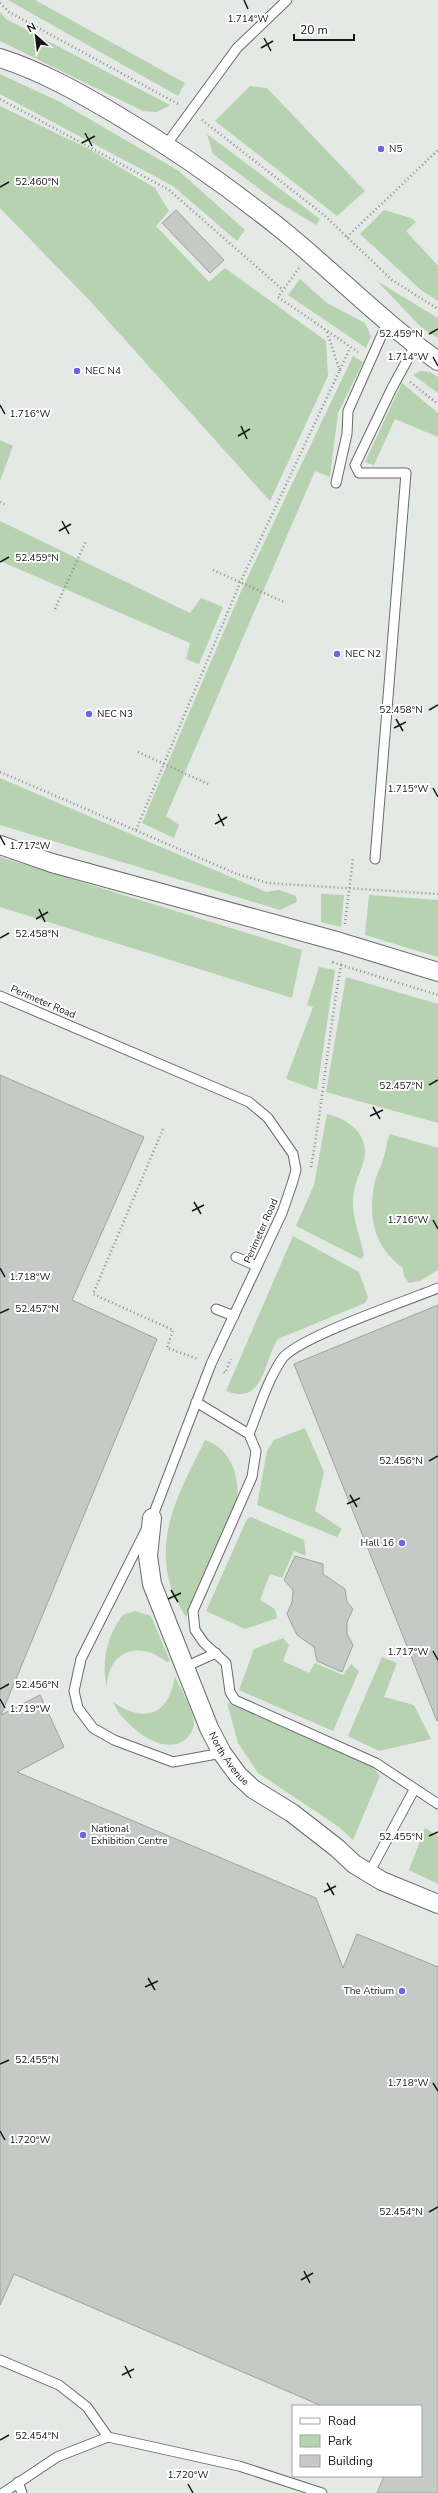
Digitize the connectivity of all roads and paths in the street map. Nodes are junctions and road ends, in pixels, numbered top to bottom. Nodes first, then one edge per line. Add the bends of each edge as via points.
1 (287, 0) edge
2 (0, 3) edge
3 (0, 58) edge
4 (0, 99) edge
5 (191, 111) junction
6 (166, 145) junction
7 (438, 150) edge
8 (347, 237) junction
9 (309, 254) junction
10 (283, 290) junction
11 (438, 309) edge
12 (388, 322) junction
13 (327, 331) junction
14 (416, 344) junction
15 (438, 361) edge
16 (340, 372) junction
17 (336, 483) dead end
18 (0, 502) edge
19 (6, 505) dead end
20 (86, 541) dead end
21 (213, 570) dead end
22 (240, 583) junction
23 (284, 602) dead end
24 (55, 609) dead end
25 (138, 752) dead end
26 (163, 764) junction
27 (0, 772) edge
28 (208, 784) dead end
29 (136, 830) junction
30 (0, 845) edge
31 (353, 858) dead end
32 (375, 859) dead end
33 (350, 889) junction
34 (438, 894) edge
35 (340, 942) junction
36 (341, 965) junction
37 (438, 972) edge
38 (438, 995) edge
39 (0, 996) edge
40 (163, 1129) dead end
41 (310, 1175) dead end
42 (236, 1257) dead end
43 (257, 1266) junction
44 (438, 1288) edge
45 (216, 1309) dead end
46 (234, 1316) junction
47 (232, 1358) dead end
48 (211, 1364) junction
49 (196, 1402) junction
50 (249, 1434) junction
51 (152, 1518) junction
52 (216, 1653) junction
53 (185, 1667) junction
54 (222, 1753) junction
55 (414, 1790) junction
56 (438, 1804) edge
57 (369, 1873) junction
58 (438, 1904) edge
59 (0, 2360) edge
60 (108, 2437) junction
61 (18, 2482) junction
62 (3, 2493) edge
63 (22, 2493) edge
64 (322, 2493) edge

1 - 5 lane via 237,48
2 - 5 path via 9,12
3 - 6 street via 69,88
4 - 10 path via 169,190
5 - 6 lane
5 - 8 path via 324,215
6 - 9 street via 281,229
7 - 8 path
8 - 11 path via 392,280
9 - 10 path
9 - 12 street
10 - 13 path via 278,297
12 - 14 street
12 - 17 lane via 348,411 347,434
13 - 16 path
13 - 16 path via 350,348
14 - 15 street
14 - 32 lane via 355,465 359,473 406,472
16 - 22 path
18 - 19 path
20 - 24 path
21 - 22 path
22 - 23 path
22 - 26 path
25 - 26 path
26 - 28 path
26 - 29 path
27 - 29 path
29 - 33 path via 238,874 268,883
30 - 35 street via 52,863
31 - 33 path
33 - 34 path
33 - 35 path via 347,920
35 - 36 path via 333,962
35 - 37 street
36 - 38 path
36 - 41 path
39 - 43 lane, Perimeter Road via 249,1102 268,1118 293,1154 296,1170 282,1213
40 - 48 path via 93,1294 174,1330 167,1348
42 - 43 lane
43 - 46 lane, Perimeter Road
44 - 50 lane via 305,1341 283,1357 268,1386
45 - 46 lane
46 - 48 lane, Perimeter Road
47 - 48 path via 225,1373
48 - 49 lane, Perimeter Road
49 - 50 lane
49 - 51 lane, Perimeter Road
50 - 52 lane via 256,1451 252,1477 193,1611 194,1630
51 - 53 street, North Avenue via 148,1556 152,1584
51 - 54 lane, Perimeter Road via 81,1659 74,1691 78,1708 93,1728 114,1740 173,1762
52 - 53 lane
52 - 55 lane via 226,1663 230,1692 235,1700 376,1763
53 - 54 street, North Avenue
54 - 57 street, North Avenue via 238,1775 253,1788 292,1813 354,1864
55 - 56 lane
55 - 57 lane
57 - 58 street, North Avenue
59 - 60 lane via 59,2385 87,2407
60 - 61 lane via 57,2457
60 - 64 lane via 239,2466
61 - 62 lane
61 - 63 lane

